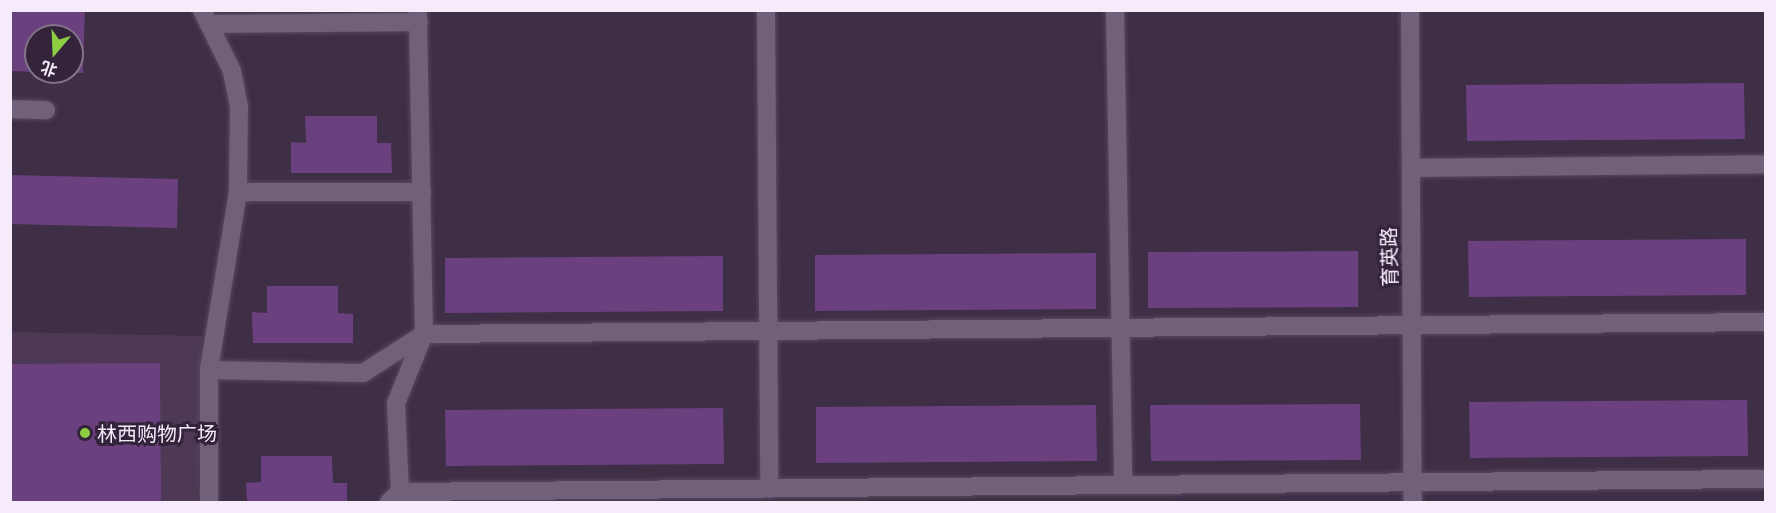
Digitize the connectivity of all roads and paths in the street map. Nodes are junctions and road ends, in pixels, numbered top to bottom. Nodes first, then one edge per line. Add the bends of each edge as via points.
1 (766, 10) edge
2 (1115, 10) edge
3 (1410, 10) edge
4 (418, 16) edge
5 (206, 17) edge
6 (10, 109) edge
7 (46, 110) dead end
8 (1766, 164) edge
9 (1411, 168) junction
10 (237, 192) junction
11 (422, 192) junction
12 (1766, 322) edge
13 (1412, 325) junction
14 (1120, 328) junction
15 (768, 331) junction
16 (424, 334) junction
17 (210, 370) junction
18 (1766, 478) edge
19 (1413, 482) junction
20 (1123, 485) junction
21 (769, 489) junction
22 (394, 497) edge
23 (209, 502) edge
24 (1413, 502) edge

1 - 15 street
2 - 14 street
3 - 9 street, 育英路
4 - 5 street
4 - 11 street
5 - 10 street via 232,71 239,106
6 - 7 street
8 - 9 street
9 - 13 street, 育英路
10 - 11 street
10 - 17 street
11 - 16 street
12 - 13 street
13 - 14 street
13 - 19 street, 育英路
14 - 15 street
14 - 20 street
15 - 16 street
15 - 21 street
16 - 17 street via 363,373
16 - 22 street via 396,403
17 - 23 street
18 - 19 street
19 - 20 street
19 - 24 street, 育英路
20 - 21 street
21 - 22 street

